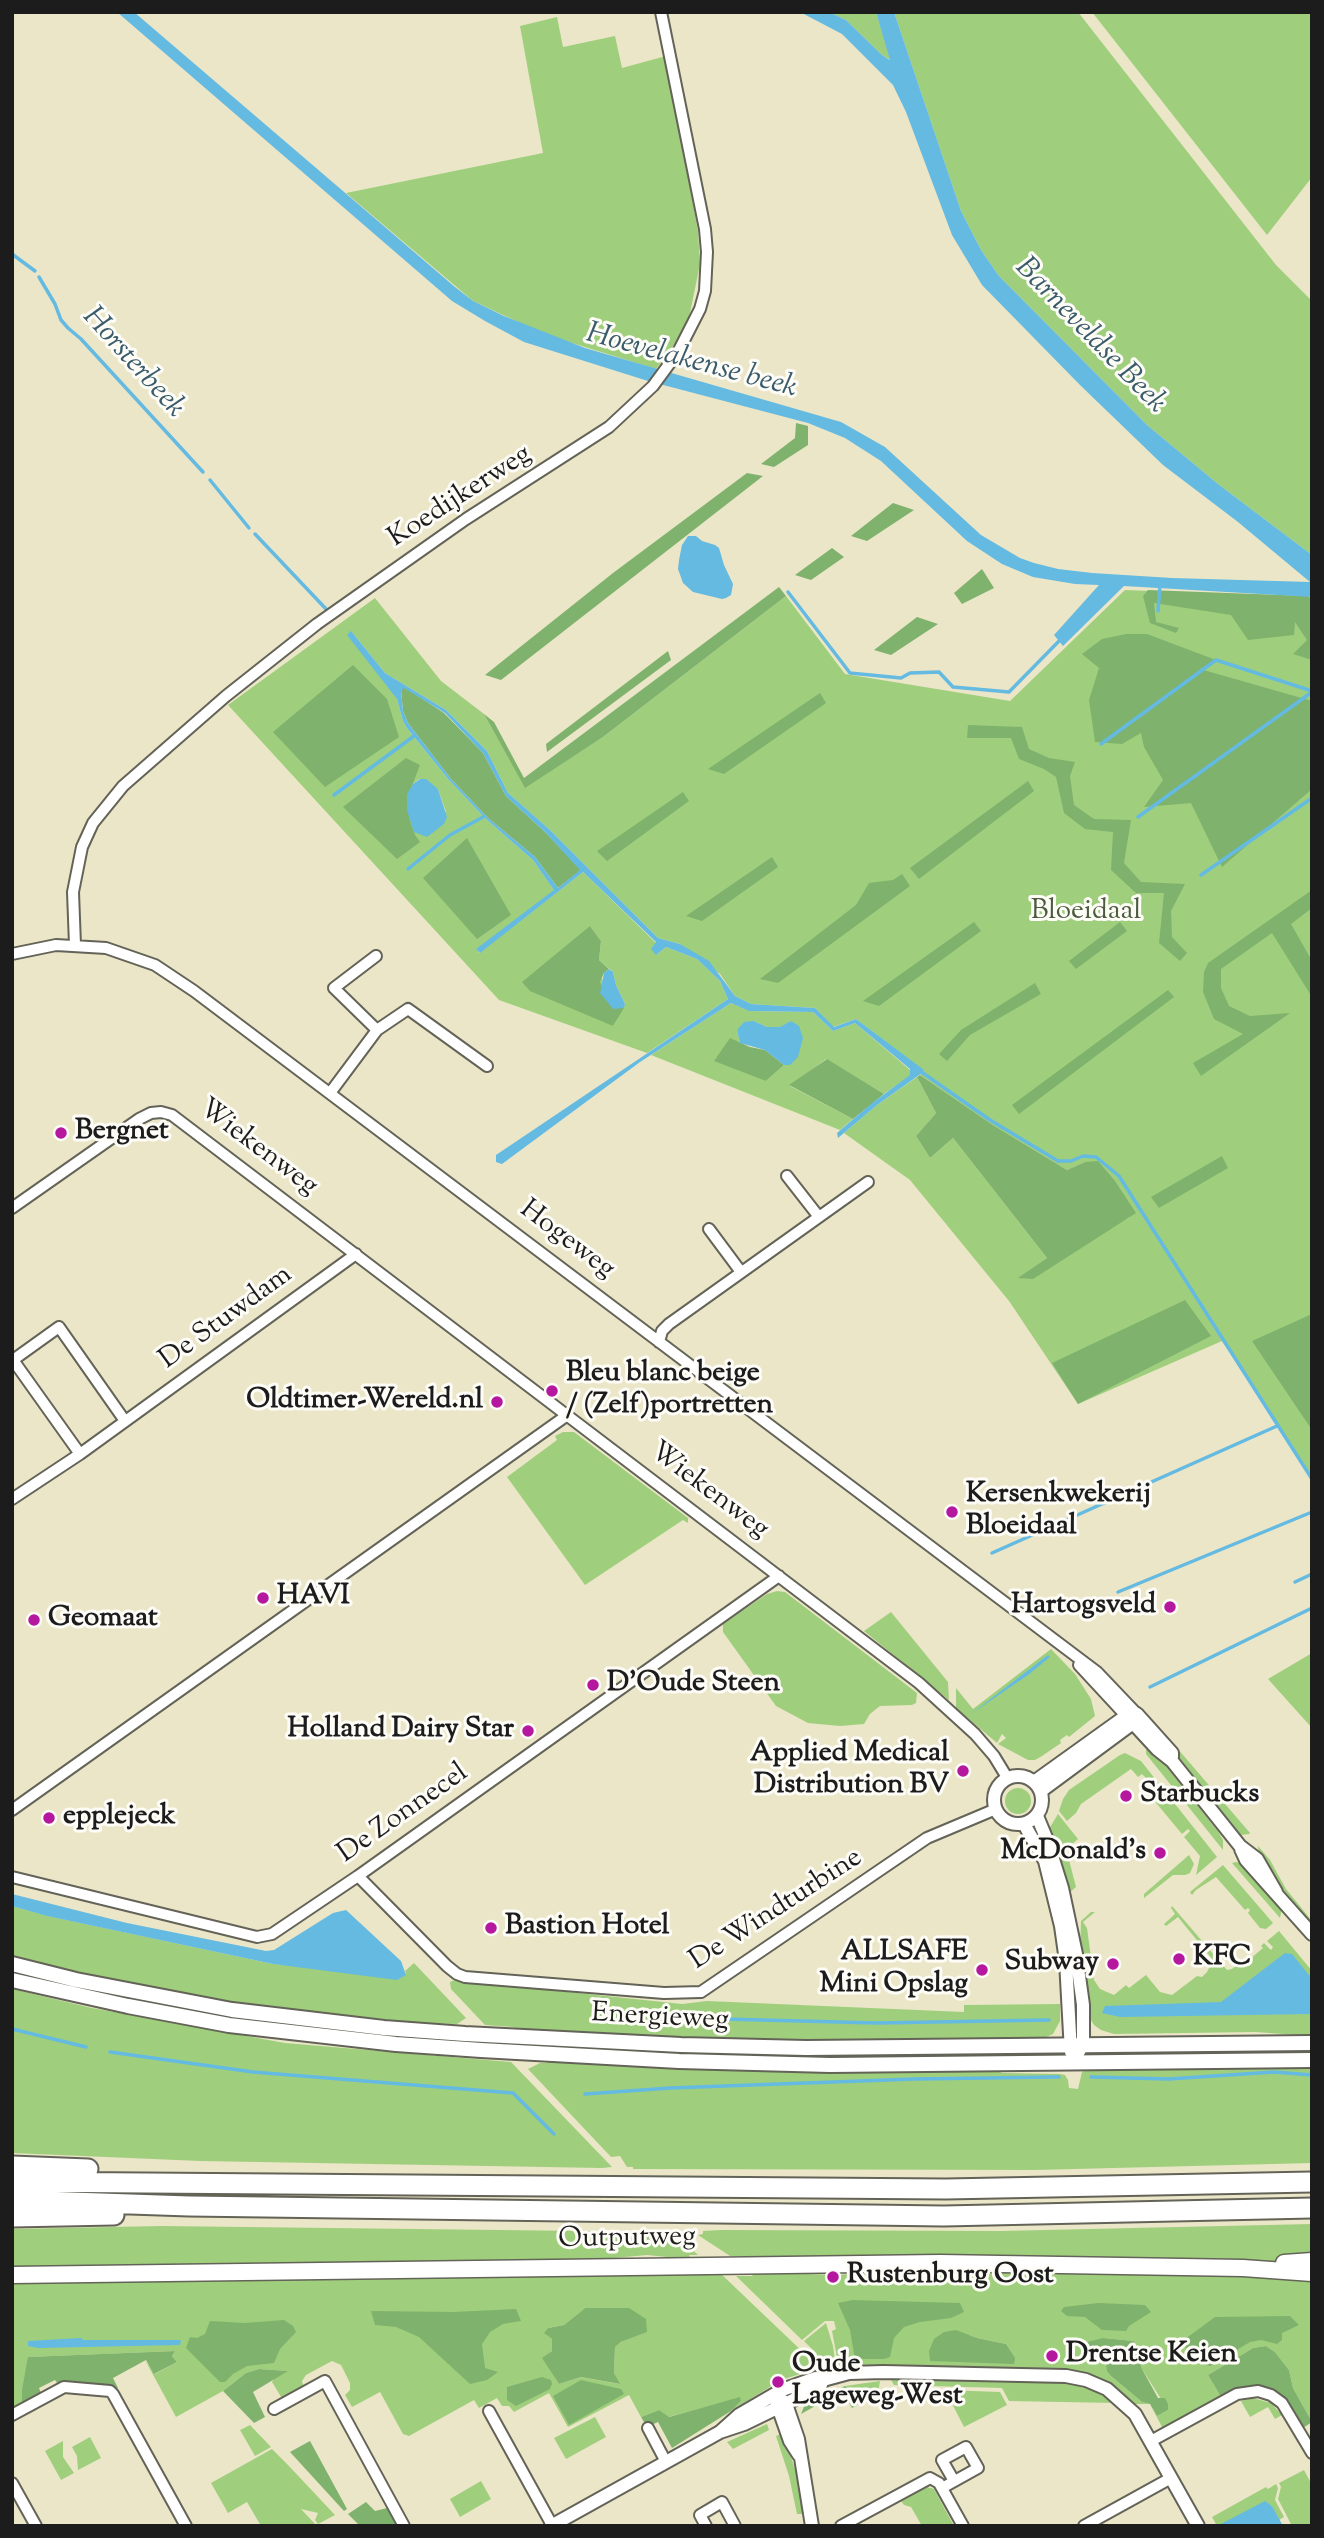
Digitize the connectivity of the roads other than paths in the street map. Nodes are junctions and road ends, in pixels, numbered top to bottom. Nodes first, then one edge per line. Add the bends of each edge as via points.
1 (661, 12) edge
2 (75, 945) junction
3 (12, 954) edge
4 (376, 956) dead end
5 (377, 1030) junction
6 (487, 1066) dead end
7 (330, 1093) junction
8 (787, 1176) dead end
9 (868, 1182) dead end
10 (12, 1208) edge
11 (819, 1217) junction
12 (709, 1229) dead end
13 (356, 1255) junction
14 (741, 1272) junction
15 (659, 1342) junction
16 (566, 1416) junction
17 (125, 1421) junction
18 (80, 1454) junction
19 (12, 1499) edge
20 (779, 1576) junction
21 (1132, 1718) junction
22 (1008, 1779) junction
23 (1037, 1787) junction
24 (996, 1809) junction
25 (12, 1810) edge
26 (1037, 1816) junction
27 (1024, 1824) junction
28 (358, 1876) junction
29 (12, 1877) edge
30 (1312, 1934) edge
31 (12, 1964) edge
32 (12, 1980) edge
33 (1312, 2043) edge
34 (1076, 2044) junction
35 (1312, 2060) edge
36 (1073, 2063) junction
37 (12, 2166) edge
38 (12, 2182) edge
39 (197, 2182) junction
40 (1312, 2182) edge
41 (12, 2200) edge
42 (220, 2206) junction
43 (1312, 2208) edge
44 (12, 2217) edge
45 (1312, 2261) edge
46 (1243, 2268) junction
47 (1312, 2273) edge
48 (12, 2275) edge
49 (823, 2380) junction
50 (776, 2394) junction
51 (781, 2406) junction
52 (274, 2409) dead end
53 (489, 2410) dead end
54 (12, 2415) edge
55 (1312, 2427) edge
56 (648, 2428) dead end
57 (720, 2432) junction
58 (1301, 2433) junction
59 (1151, 2441) junction
60 (1312, 2453) edge
61 (666, 2462) junction
62 (1171, 2478) junction
63 (954, 2482) dead end
64 (12, 2483) edge
65 (942, 2488) junction
66 (551, 2525) edge
67 (36, 2526) edge
68 (186, 2526) edge
69 (404, 2526) edge
70 (706, 2526) edge
71 (735, 2526) edge
72 (812, 2526) edge
73 (841, 2526) edge
74 (963, 2526) edge
75 (1084, 2526) edge
76 (1198, 2526) edge

1 - 2 street, Koedijkerweg via 705,229 705,291 690,331 653,386 609,428 432,543 313,628 123,786 93,823 82,847 74,892
2 - 3 street, Hogeweg
2 - 7 street, Hogeweg via 106,948 156,965
4 - 5 street via 334,988
5 - 6 street via 408,1009
5 - 7 street
7 - 15 street, Hogeweg
8 - 11 street
9 - 11 street
10 - 13 street, Wiekenweg via 139,1119 161,1112 172,1115
11 - 14 street
12 - 14 street
13 - 16 street, Wiekenweg
13 - 17 street, De Stuwdam
14 - 15 street via 665,1328
15 - 21 street, Hogeweg via 1097,1672
16 - 20 street, Wiekenweg
16 - 25 street
17 - 18 street, De Stuwdam
17 - 18 street via 59,1328 13,1360
18 - 19 street, De Stuwdam
20 - 22 street, Wiekenweg via 919,1683 975,1734
20 - 28 street, De Zonnecel
21 - 23 street
21 - 30 street, Hogeweg
22 - 23 street via 1024,1777
22 - 24 street via 995,1795
23 - 26 street via 1041,1807
24 - 27 street via 1007,1822
24 - 28 street, De Windturbine via 927,1838 701,1992 664,1993 457,1974
26 - 27 street
26 - 34 street via 1072,1927 1083,2005
27 - 34 street via 1045,1861 1061,1926
28 - 29 street, De Zonnecel via 272,1934 257,1937
31 - 34 main road, Energieweg via 232,2010 384,2028 806,2048
32 - 36 main road, Energieweg via 229,2025 383,2043 679,2061
33 - 34 main road, Energieweg
34 - 36 street
35 - 36 main road, Energieweg
37 - 39 highway
38 - 39 highway
39 - 40 highway via 946,2189
41 - 42 highway
42 - 43 highway via 944,2216
42 - 44 highway via 103,2216
45 - 46 main road, Outputweg
46 - 47 main road, Outputweg
46 - 48 main road, Outputweg via 740,2264
49 - 50 street via 816,2378
49 - 51 street via 820,2387
49 - 59 street via 849,2373 883,2372 1066,2376 1107,2389 1128,2406
50 - 51 street
50 - 57 street via 738,2415
51 - 57 street
51 - 72 street via 790,2441 800,2458
52 - 69 street via 325,2381
53 - 66 street
54 - 68 street via 64,2387 110,2391
55 - 58 street
56 - 61 street
57 - 61 street
58 - 59 street via 1277,2398 1251,2390
58 - 60 street
59 - 62 street
61 - 66 street
62 - 75 street
62 - 76 street
63 - 65 street
64 - 67 street
65 - 73 street via 933,2478 927,2479
65 - 74 street
70 - 71 street via 700,2515 722,2502

